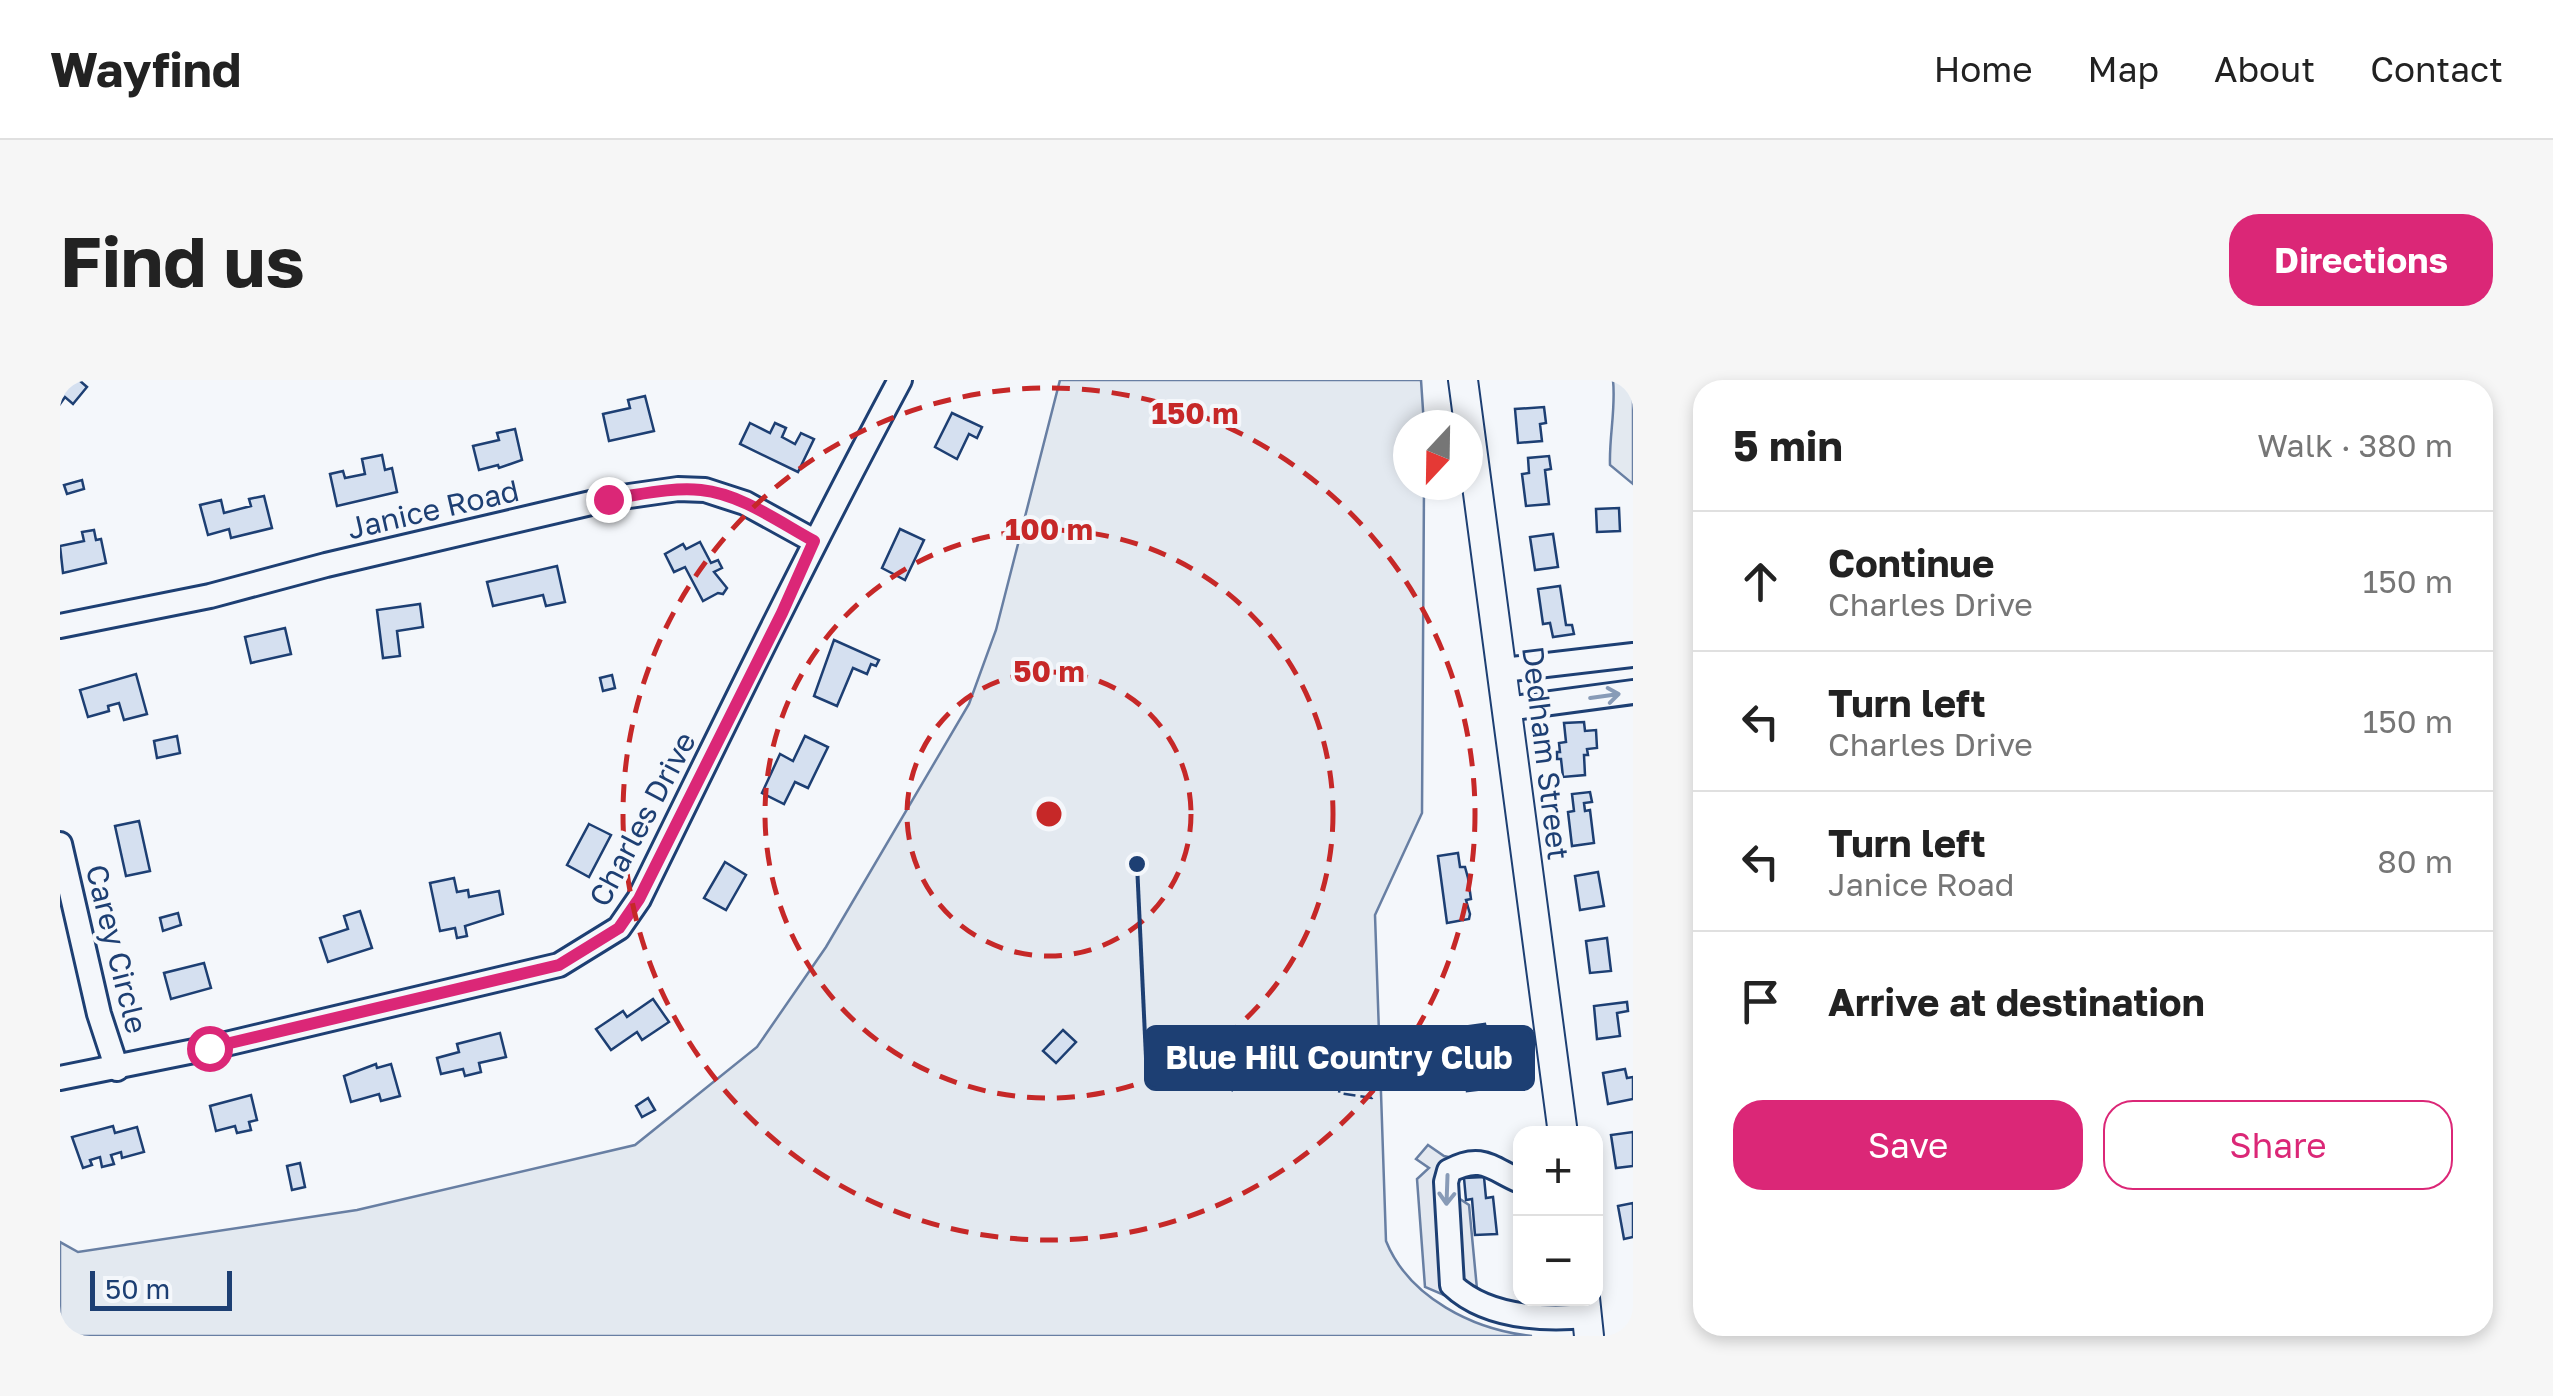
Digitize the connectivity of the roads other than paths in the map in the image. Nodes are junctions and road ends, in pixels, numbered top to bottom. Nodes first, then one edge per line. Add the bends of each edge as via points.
1 (900, 380) edge
2 (1464, 380) edge
3 (814, 541) junction
4 (60, 626) edge
5 (1633, 655) edge
6 (1503, 670) junction
7 (1633, 692) edge
8 (1507, 709) junction
9 (60, 844) edge
10 (118, 1069) junction
11 (60, 1078) edge
12 (1563, 1126) edge
13 (1513, 1177) edge
14 (1587, 1317) edge

1 - 3 street, Charles Drive
2 - 6 main road, Dedham Street
3 - 4 street, Janice Road via 746,503 678,489 608,499
3 - 10 street, Charles Drive via 619,928 559,965
5 - 6 street
6 - 8 main road, Dedham Street
8 -> 7 street
8 - 12 main road, Dedham Street
9 - 10 street, Carey Circle
10 - 11 street, Charles Drive
13 -> 14 street via 1478,1162 1448,1172 1452,1284 1528,1318

